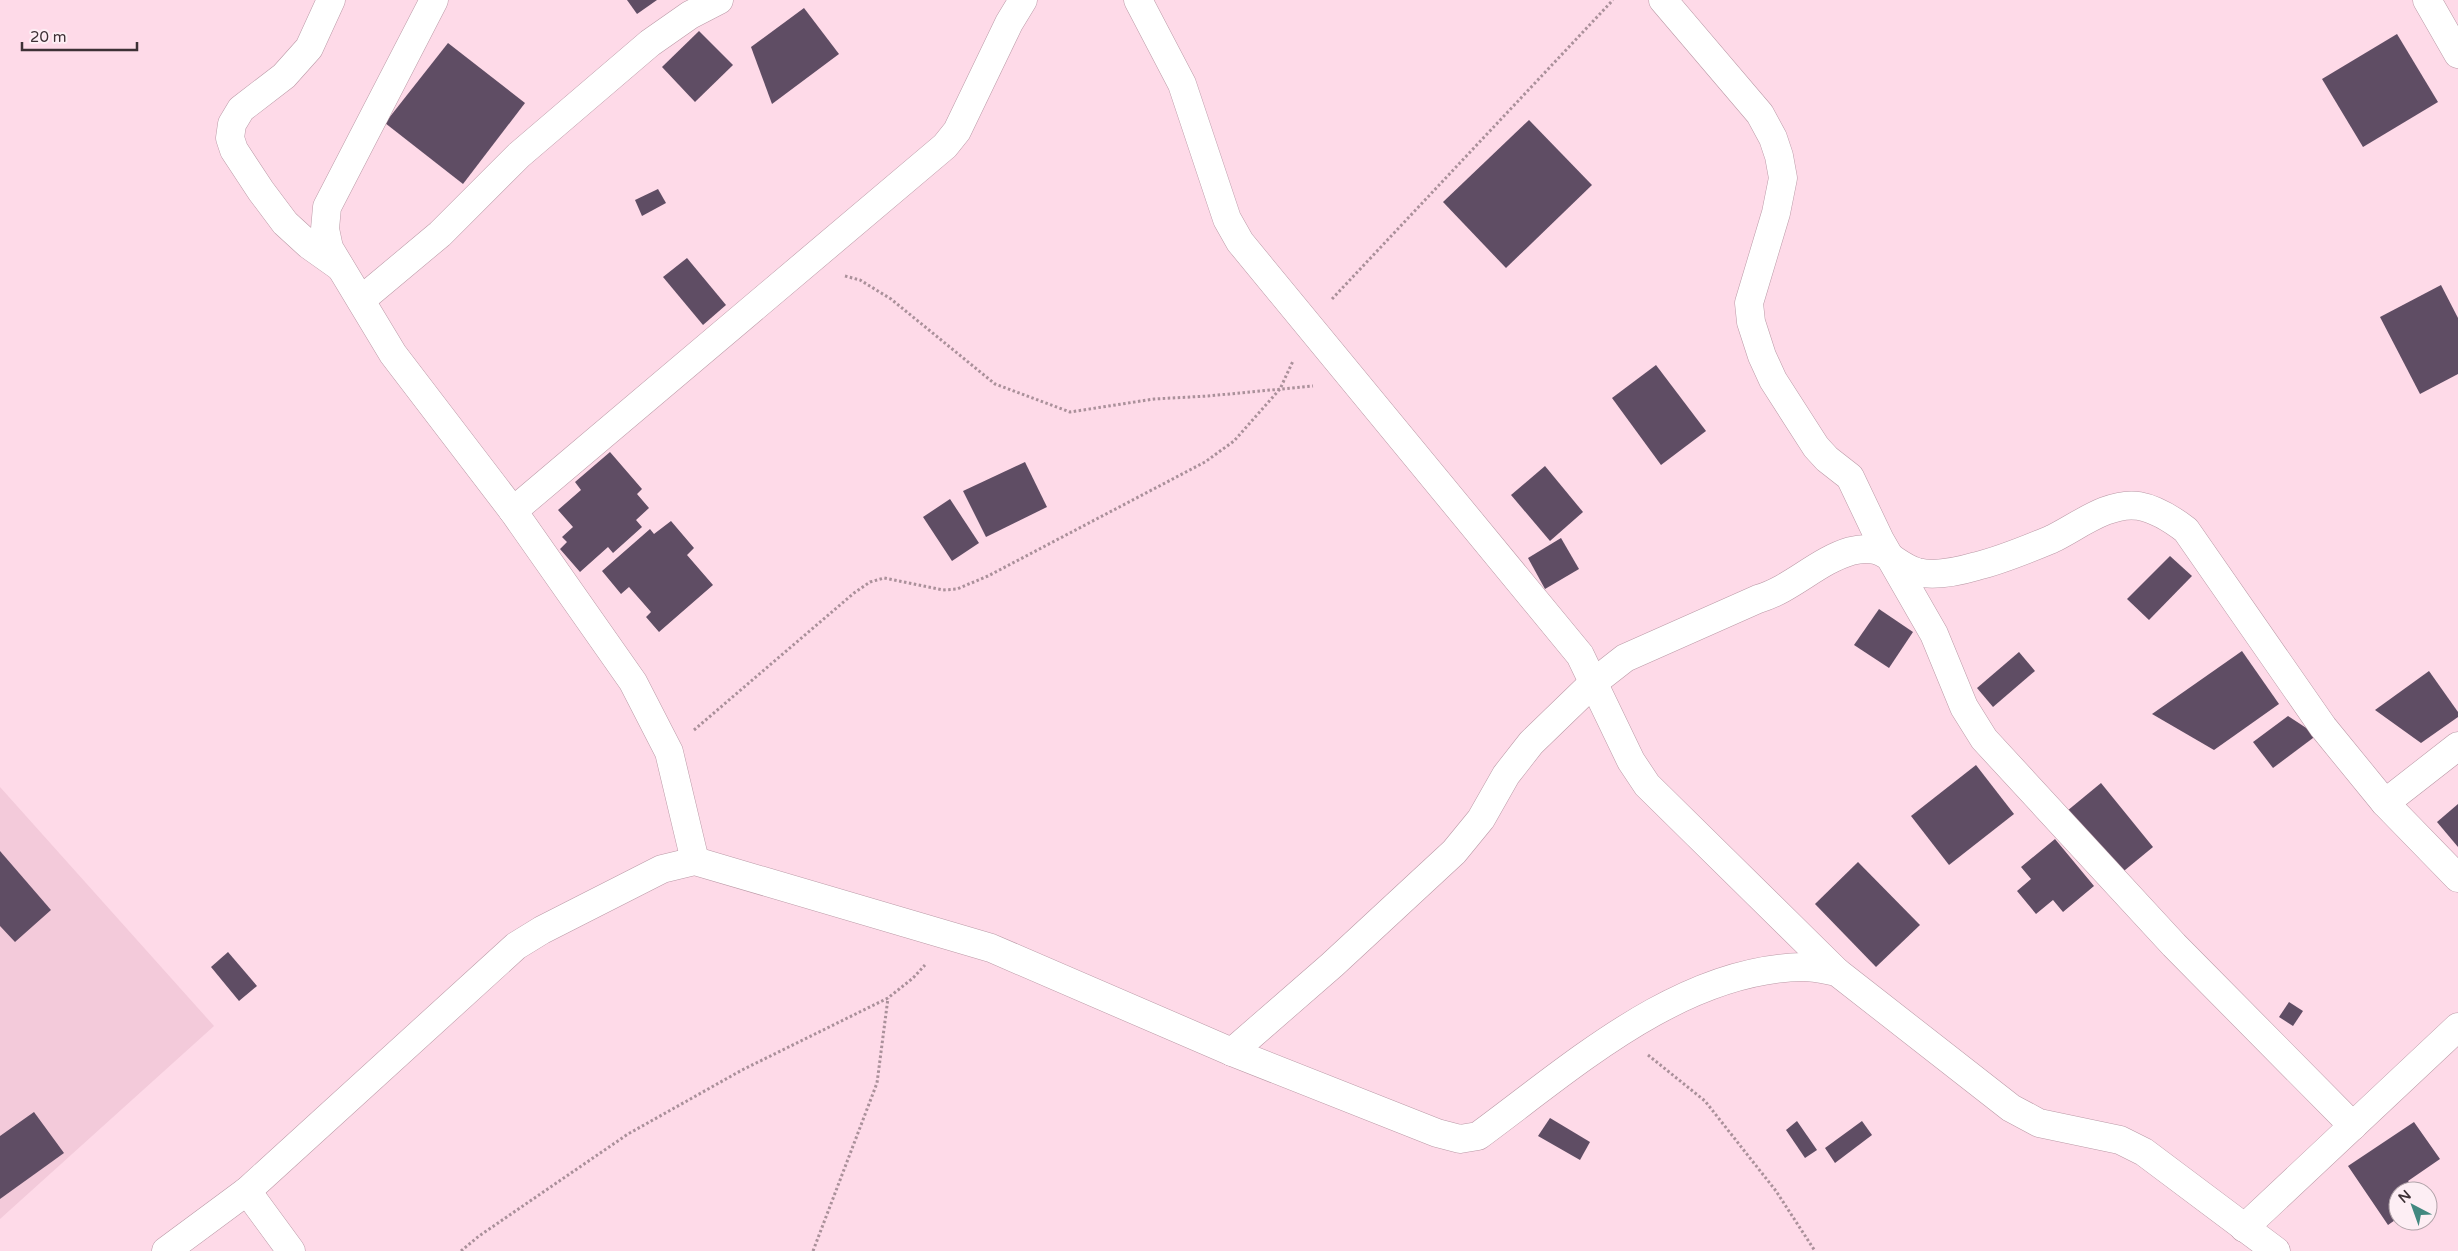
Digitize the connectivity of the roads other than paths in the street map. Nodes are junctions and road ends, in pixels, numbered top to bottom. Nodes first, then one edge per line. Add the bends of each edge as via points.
1 (331, 0) edge
2 (434, 0) edge
3 (719, 0) edge
4 (1023, 0) edge
5 (1138, 0) edge
6 (1663, 0) edge
7 (2427, 0) edge
8 (2458, 54) edge
9 (342, 268) junction
10 (361, 300) junction
11 (513, 511) junction
12 (1888, 553) junction
13 (1593, 683) junction
14 (2458, 746) edge
15 (2385, 803) junction
16 (694, 861) junction
17 (2458, 878) edge
18 (1837, 972) junction
19 (2458, 1027) edge
20 (1232, 1052) junction
21 (2353, 1126) junction
22 (247, 1191) junction
23 (2244, 1228) junction
24 (166, 1251) edge
25 (291, 1251) edge
26 (2276, 1251) edge

1 - 9 street via 309,48 284,76 241,109 232,124 230,138 260,191 285,223
2 - 9 street via 328,207 325,229 330,248
3 - 10 street via 690,15 650,43 519,155 440,234
4 - 11 street via 951,138 920,168
5 - 13 street via 1182,84 1227,219 1256,263 1580,655
6 - 12 street via 1760,114 1774,138 1783,178 1749,303 1751,322 1774,380 1821,453 1850,477
7 - 8 street
9 - 10 street
10 - 11 street via 393,354
11 - 16 street via 633,682 669,752
12 - 13 street via 1871,549 1853,550 1834,557 1775,594 1625,658
12 - 15 street via 1906,567 1919,572 1956,571 1980,566 2049,540 2122,506 2139,506 2172,520 2186,530 2303,701
12 - 21 street via 1934,634 1964,707 1984,739 2174,944
13 - 18 street via 1631,761 1648,785
13 - 20 street via 1531,743 1506,775 1481,819 1454,852
14 - 15 street
15 - 17 street
16 - 20 street via 991,948
16 - 22 street via 662,869 516,946
18 - 20 street via 1804,967 1746,975 1708,986 1620,1032 1478,1136 1460,1139 1437,1133
18 - 23 street via 2011,1108 2039,1123 2120,1140 2144,1152
19 - 21 street
21 - 23 street
22 - 24 street
22 - 25 street
23 - 26 street

